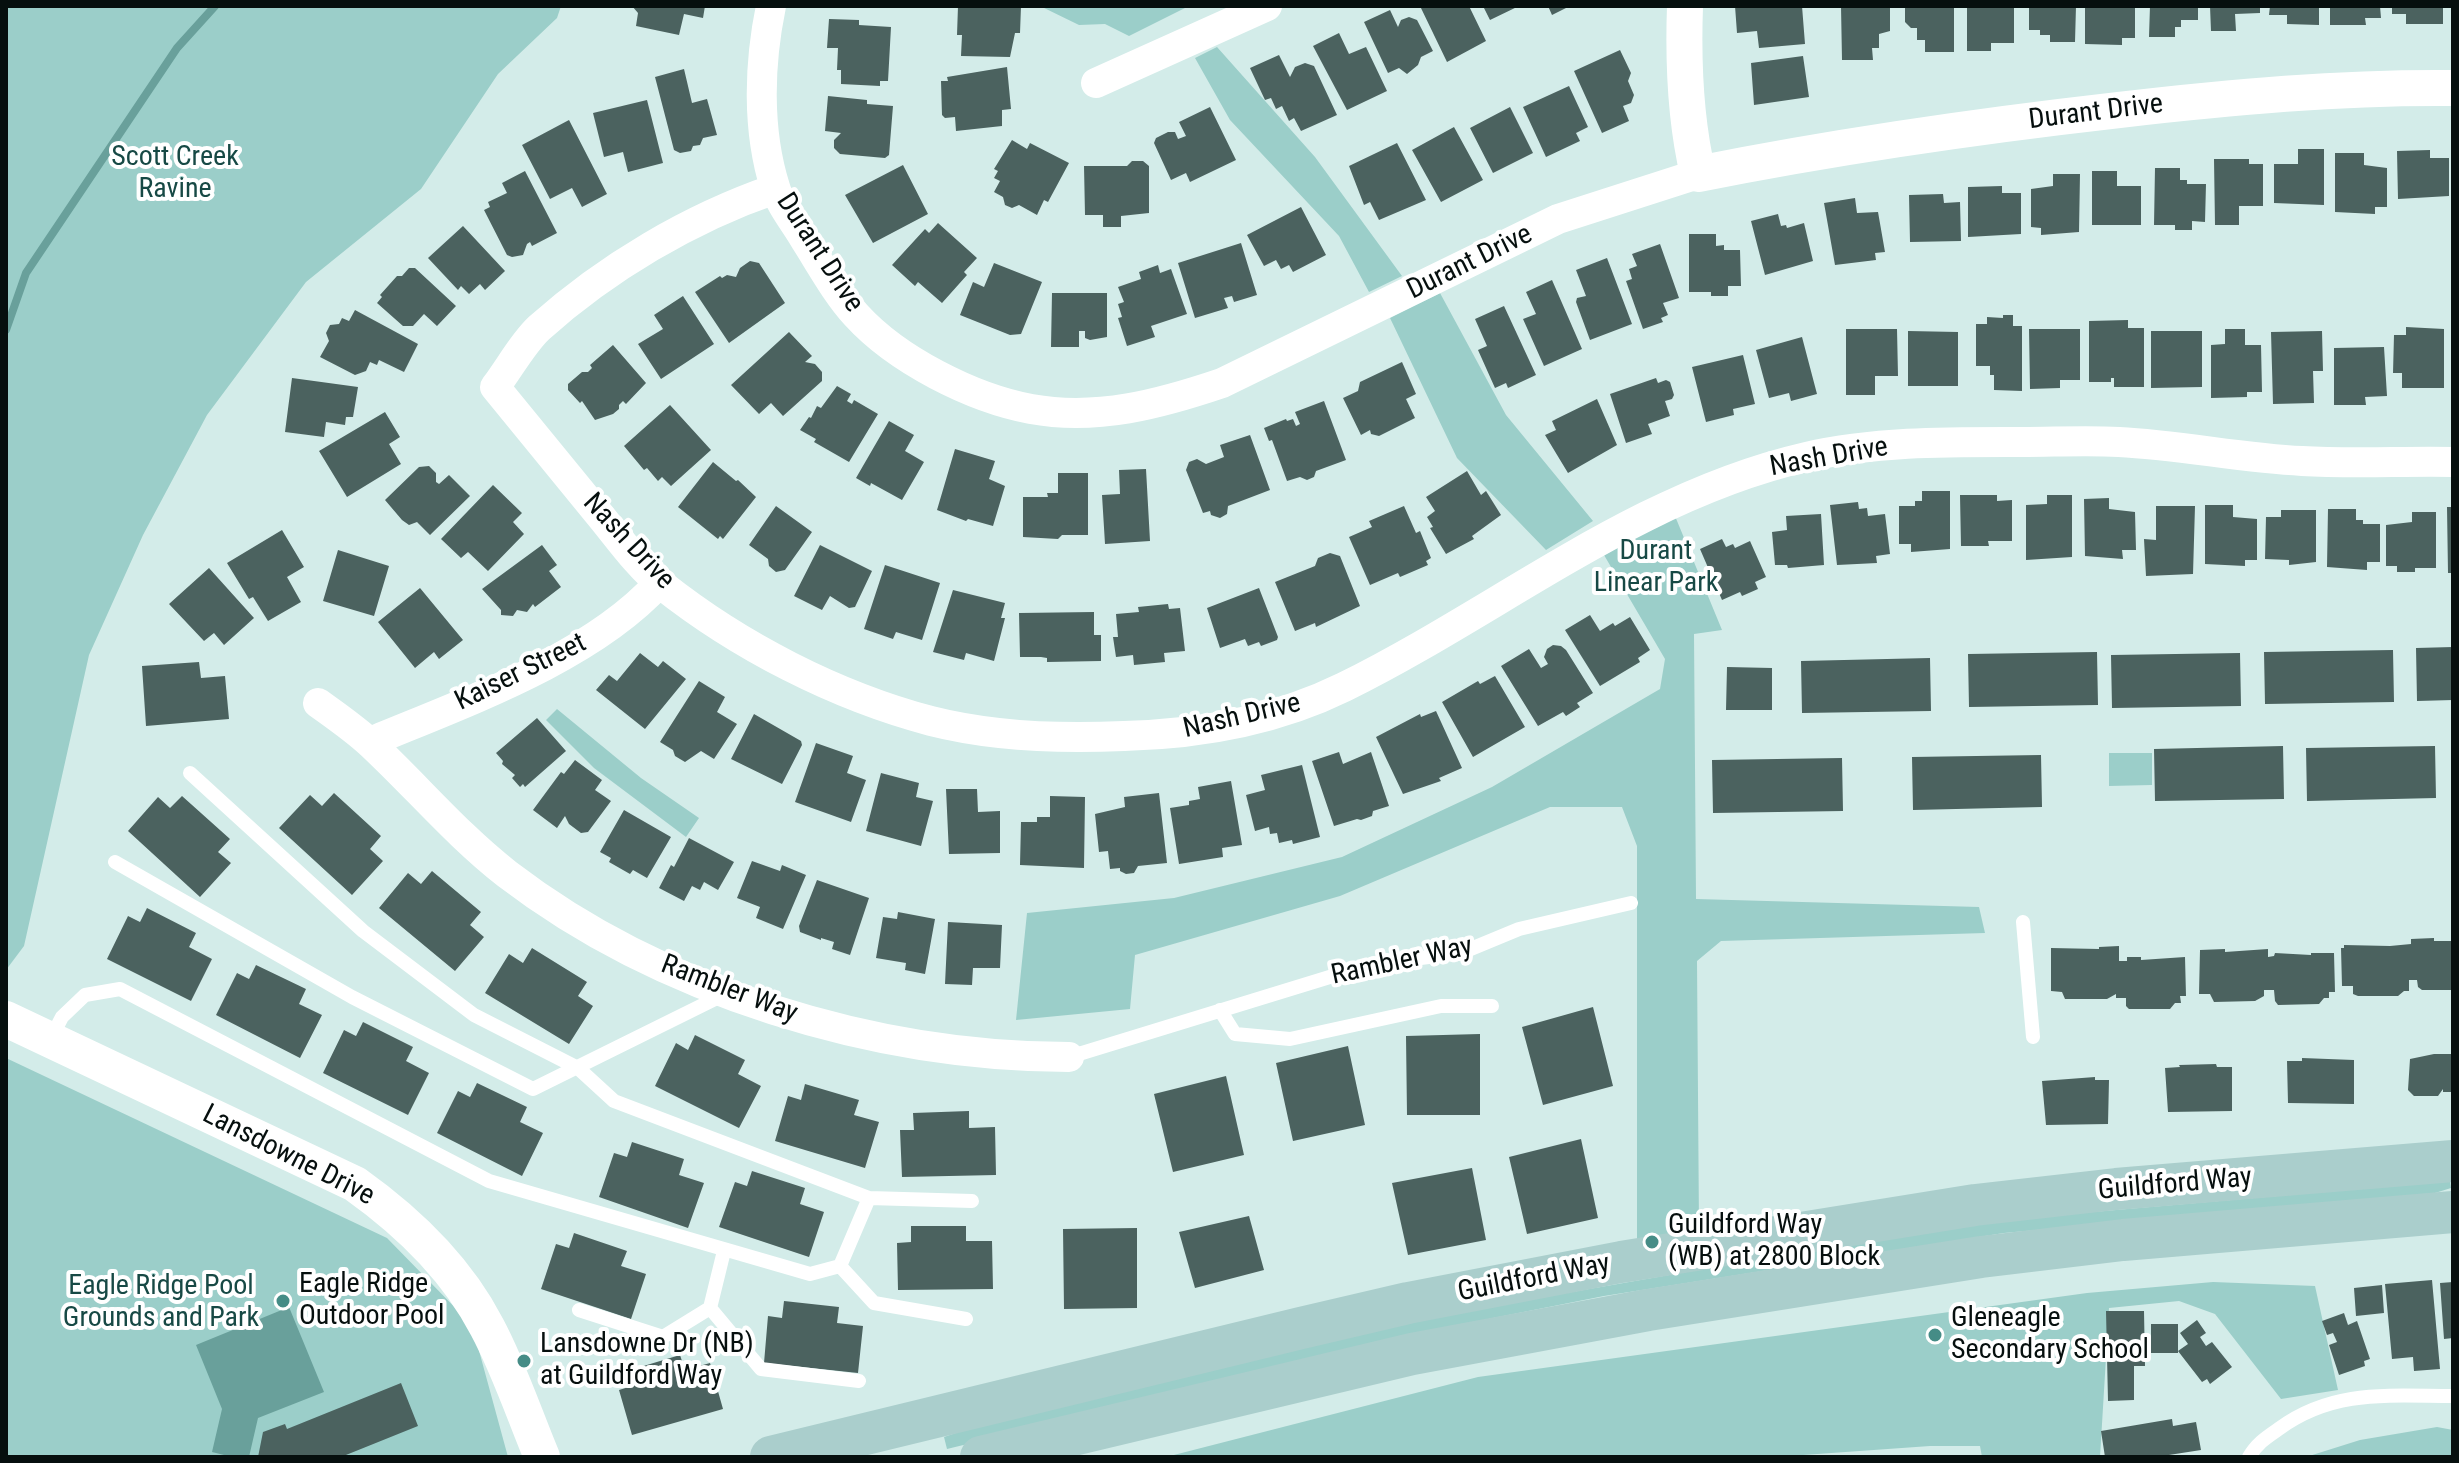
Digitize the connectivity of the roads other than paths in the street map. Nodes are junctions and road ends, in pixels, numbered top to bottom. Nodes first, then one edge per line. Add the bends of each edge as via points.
1 (771, 6) edge
2 (1267, 6) edge
3 (1685, 6) edge
4 (1096, 83) dead end
5 (2453, 88) edge
6 (1698, 174) junction
7 (775, 189) junction
8 (2453, 462) edge
9 (659, 583) junction
10 (318, 703) dead end
11 (370, 742) junction
12 (190, 773) dead end
13 (115, 862) dead end
14 (1631, 903) dead end
15 (2023, 922) dead end
16 (727, 993) junction
17 (1492, 1006) dead end
18 (1220, 1010) junction
19 (6, 1019) edge
20 (2033, 1037) dead end
21 (50, 1040) junction
22 (1069, 1057) joint
23 (578, 1068) junction
24 (2453, 1161) edge
25 (869, 1198) junction
26 (972, 1201) dead end
27 (2453, 1212) edge
28 (724, 1251) junction
29 (840, 1266) junction
30 (710, 1308) junction
31 (579, 1310) dead end
32 (966, 1319) dead end
33 (859, 1381) dead end
34 (2453, 1396) edge
35 (542, 1457) edge
36 (771, 1457) edge
37 (981, 1457) edge
38 (2249, 1457) edge

1 - 7 street, Durant Drive via 762,76
2 - 4 street
3 - 6 street via 1690,138
5 - 6 street, Durant Drive via 2263,94 2071,115 1813,151
6 - 7 street, Durant Drive via 1558,219 1222,383 1119,411 1074,413 1031,409 975,392 888,343 856,316 833,285
7 - 9 street, Nash Drive via 677,231 611,273 537,330 495,387
8 - 9 street, Nash Drive via 2301,461 2118,442 1956,442 1809,456 1681,499 1339,689 1278,714 1216,729 1151,736 1001,734 930,720 824,684 772,659
9 - 11 street, Kaiser Street via 597,635 554,659
10 - 11 street, Rambler Way
11 - 16 street, Rambler Way via 457,832 558,911
12 - 23 lane via 363,931 474,1015
13 - 23 lane via 352,997 533,1089
14 - 18 lane, Rambler Way via 1519,929 1461,953 1372,964
15 - 20 lane
16 - 22 street, Rambler Way via 864,1035 1012,1057
16 - 23 lane
17 - 18 lane, Rambler Way via 1441,1006 1290,1039 1235,1034
18 - 22 lane, Rambler Way
19 - 21 street, Lansdowne Drive
21 - 28 lane via 62,1017 85,995 120,989 489,1181
21 - 35 street, Lansdowne Drive via 355,1184 379,1201 424,1241 487,1326
23 - 25 lane via 614,1101
24 - 36 main road, Guildford Way via 1975,1205 1621,1262 1393,1307
25 - 26 lane
25 - 29 lane
27 - 37 main road, Guildford Way via 1981,1257 1648,1310 1412,1354
28 - 29 lane via 810,1274
28 - 30 lane
29 - 32 lane via 874,1303
30 - 31 lane via 663,1337
30 - 33 lane via 761,1369
34 - 38 lane via 2331,1401 2297,1415

